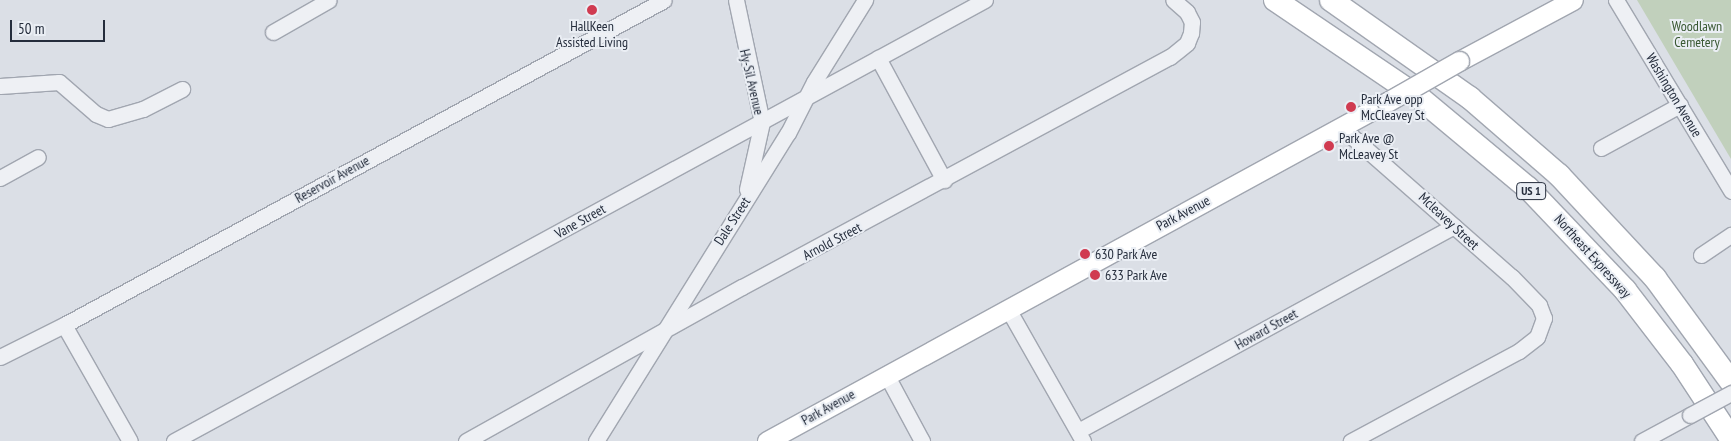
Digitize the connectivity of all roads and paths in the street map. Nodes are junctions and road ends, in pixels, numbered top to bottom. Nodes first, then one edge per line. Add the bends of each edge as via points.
1 (329, 0) edge
2 (664, 0) edge
3 (736, 0) edge
4 (865, 0) edge
5 (985, 0) edge
6 (1173, 0) edge
7 (1275, 0) edge
8 (1331, 0) edge
9 (1573, 0) edge
10 (1616, 0) edge
11 (273, 32) dead end
12 (878, 58) junction
13 (0, 86) edge
14 (182, 89) dead end
15 (806, 98) junction
16 (1680, 105) junction
17 (762, 122) junction
18 (1341, 127) junction
19 (1600, 148) dead end
20 (38, 157) dead end
21 (0, 178) edge
22 (944, 180) junction
23 (1731, 190) edge
24 (733, 220) junction
25 (1454, 226) junction
26 (1731, 235) edge
27 (1701, 255) dead end
28 (1008, 309) junction
29 (64, 325) junction
30 (662, 334) junction
31 (0, 357) edge
32 (887, 376) junction
33 (1731, 382) edge
34 (1731, 392) edge
35 (1080, 436) edge
36 (1663, 437) edge
37 (1731, 439) edge
38 (130, 441) edge
39 (174, 441) edge
40 (466, 441) edge
41 (596, 441) edge
42 (766, 441) edge
43 (922, 441) edge
44 (1351, 441) edge
45 (1642, 441) edge

1 - 11 street
2 - 29 street, Reservoir Avenue
3 - 17 street, Hy-Sil Avenue
4 - 15 street, Dale Street
5 - 12 street, Vane Street
6 - 22 street, Arnold Street via 1187,12 1192,22 1192,33 1187,43 1170,57
7 - 37 highway, Northeast Expressway / US 1 via 1421,99 1542,202 1594,255 1654,326
8 - 33 highway, US 1 via 1470,98 1559,175 1655,278
9 - 18 main road, Park Avenue, bridge
10 - 16 street, Washington Avenue
12 - 15 street, Vane Street
12 - 22 street
13 - 14 street via 59,82 96,114 108,119 143,109
15 - 17 street, Vane Street
15 - 24 street, Dale Street via 788,133
16 - 19 street
16 - 23 street, Washington Avenue
17 - 24 street, Hy-Sil Avenue via 754,167
17 - 39 street, Vane Street
18 - 25 street, Mcleavey Street
18 - 28 main road, Park Avenue
20 - 21 street
22 - 30 street, Arnold Street via 742,287
24 - 30 street, Dale Street
25 - 35 street, Howard Street
25 - 44 street, Mcleavey Street via 1539,305 1543,323 1537,337 1518,351
26 - 27 street
28 - 32 main road, Park Avenue
28 - 35 street
29 - 31 street, Reservoir Avenue
29 - 38 street
30 - 40 street, Arnold Street
30 - 41 street, Dale Street
32 - 42 main road, Park Avenue
32 - 43 street
34 - 36 street, bridge via 1690,415
36 - 45 street

